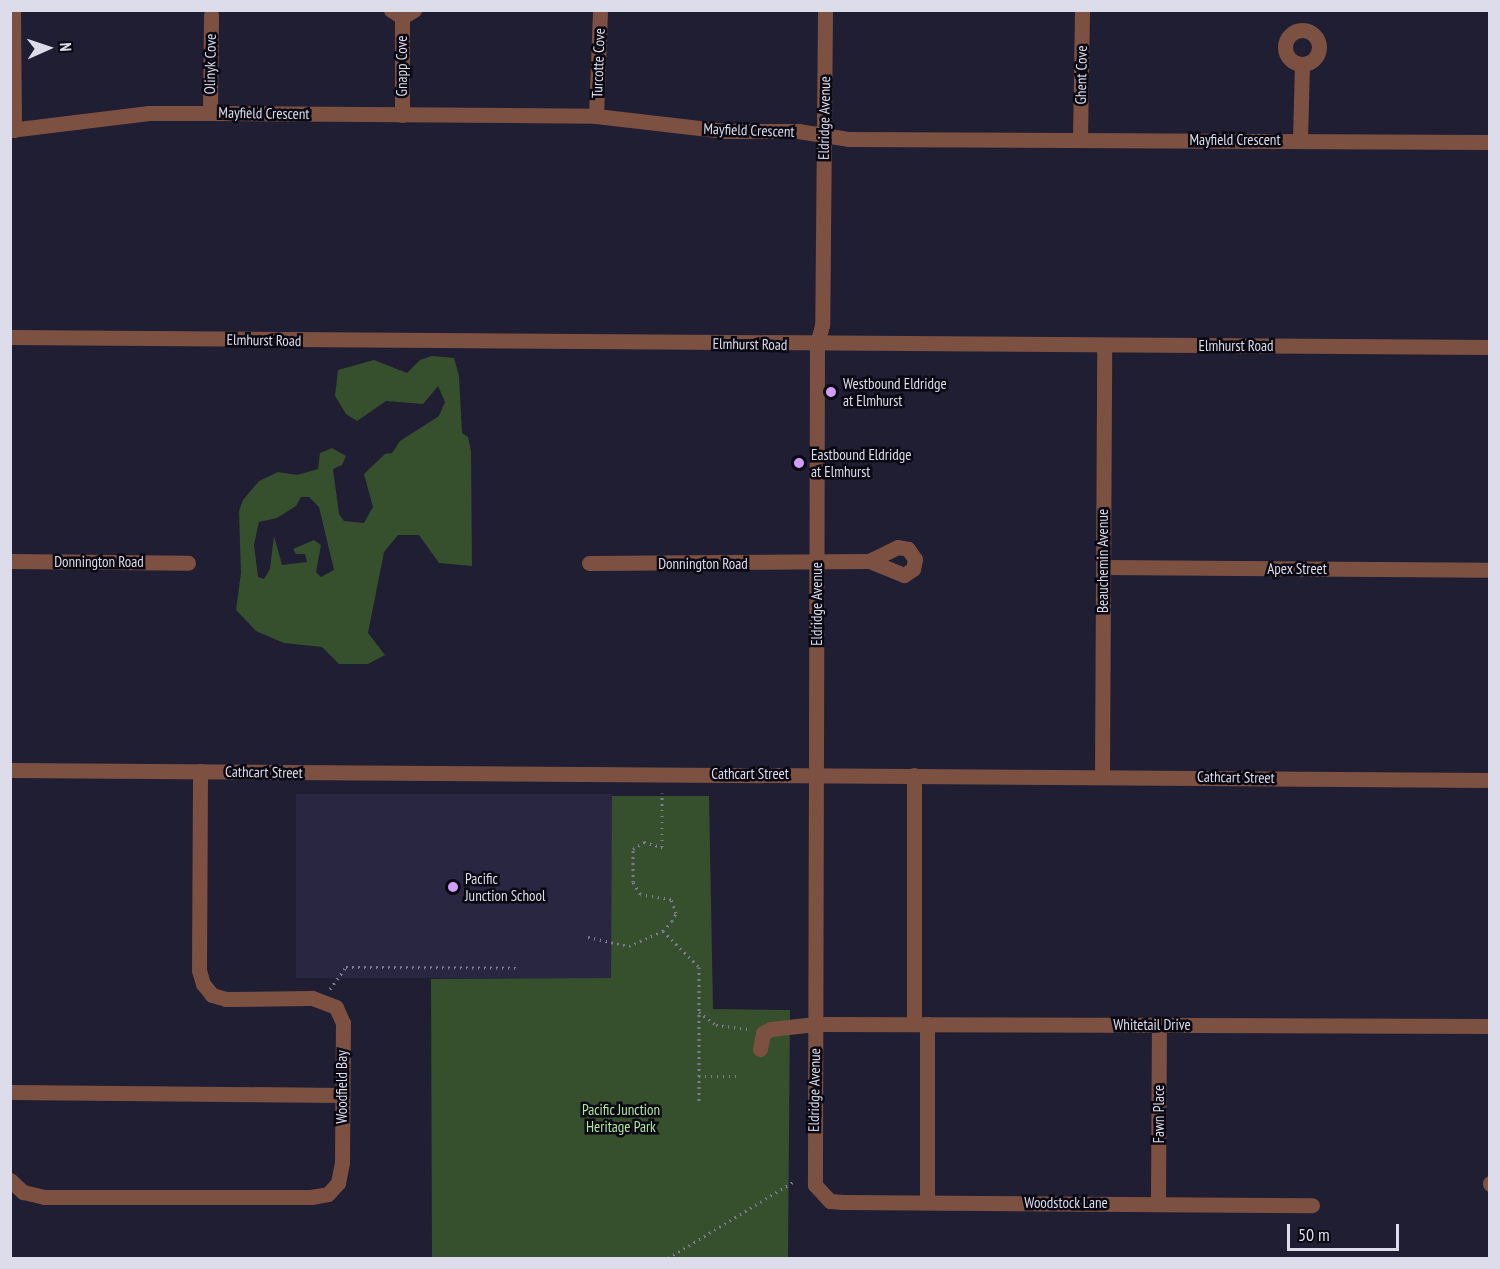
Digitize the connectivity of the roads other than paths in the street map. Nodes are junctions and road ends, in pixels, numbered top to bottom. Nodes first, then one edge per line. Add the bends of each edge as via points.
1 (13, 10) edge
2 (600, 10) edge
3 (825, 10) edge
4 (1082, 10) edge
5 (211, 12) edge
6 (402, 13) edge
7 (1302, 64) dead end
8 (210, 113) junction
9 (402, 115) junction
10 (596, 116) junction
11 (12, 130) edge
12 (823, 136) junction
13 (1080, 139) junction
14 (1300, 140) junction
15 (1490, 142) edge
16 (10, 337) edge
17 (817, 345) junction
18 (1104, 346) junction
19 (1490, 347) edge
20 (10, 561) edge
21 (869, 561) dead end
22 (188, 563) dead end
23 (589, 563) dead end
24 (817, 564) junction
25 (1104, 567) junction
26 (1490, 570) edge
27 (10, 770) edge
28 (200, 771) junction
29 (815, 774) junction
30 (914, 775) junction
31 (1102, 775) junction
32 (1490, 780) edge
33 (815, 1024) junction
34 (920, 1024) junction
35 (1159, 1025) junction
36 (1490, 1026) edge
37 (760, 1048) dead end
38 (10, 1092) edge
39 (341, 1095) junction
40 (10, 1180) edge
41 (822, 1195) joint
42 (927, 1202) junction
43 (1158, 1203) junction
44 (1312, 1205) dead end

1 - 11 street
2 - 10 street, Turcotte Cove
3 - 12 street, Eldridge Avenue
4 - 13 street, Ghent Cove
5 - 8 street, Olinyk Cove
6 - 9 street, Gnapp Cove
7 - 14 street
8 - 9 street, Mayfield Crescent
8 - 11 street, Mayfield Crescent via 149,113
9 - 10 street, Mayfield Crescent
10 - 12 street, Mayfield Crescent via 715,130 798,131
12 - 13 street, Mayfield Crescent
12 - 17 street, Eldridge Avenue via 822,325
13 - 14 street, Mayfield Crescent
14 - 15 street, Mayfield Crescent
16 - 17 street, Elmhurst Road
17 - 18 street, Elmhurst Road
17 - 24 street, Eldridge Avenue
18 - 19 street, Elmhurst Road
18 - 25 street, Beauchemin Avenue
20 - 22 street, Donnington Road
21 - 24 street, Donnington Road
23 - 24 street, Donnington Road
24 - 29 street, Eldridge Avenue
25 - 26 street, Apex Street
25 - 31 street, Beauchemin Avenue
27 - 28 street, Cathcart Street
28 - 29 street, Cathcart Street
28 - 39 street, Woodfield Bay via 199,970 203,984 212,995 226,999 321,1000 336,1007 343,1023
29 - 30 street, Cathcart Street
29 - 33 street, Eldridge Avenue
30 - 31 street, Cathcart Street
30 - 34 street
31 - 32 street, Cathcart Street
33 - 34 street, Whitetail Drive
33 - 37 street, Whitetail Drive via 763,1033
33 - 41 street, Eldridge Avenue via 813,1173
34 - 35 street, Whitetail Drive
34 - 42 street
35 - 36 street, Whitetail Drive
35 - 43 street, Fawn Place
38 - 39 street
39 - 40 street, Woodfield Bay via 342,1163 338,1183 328,1194 44,1197 23,1192
41 - 42 street, Woodstock Lane via 843,1202
42 - 43 street, Woodstock Lane
43 - 44 street, Woodstock Lane

